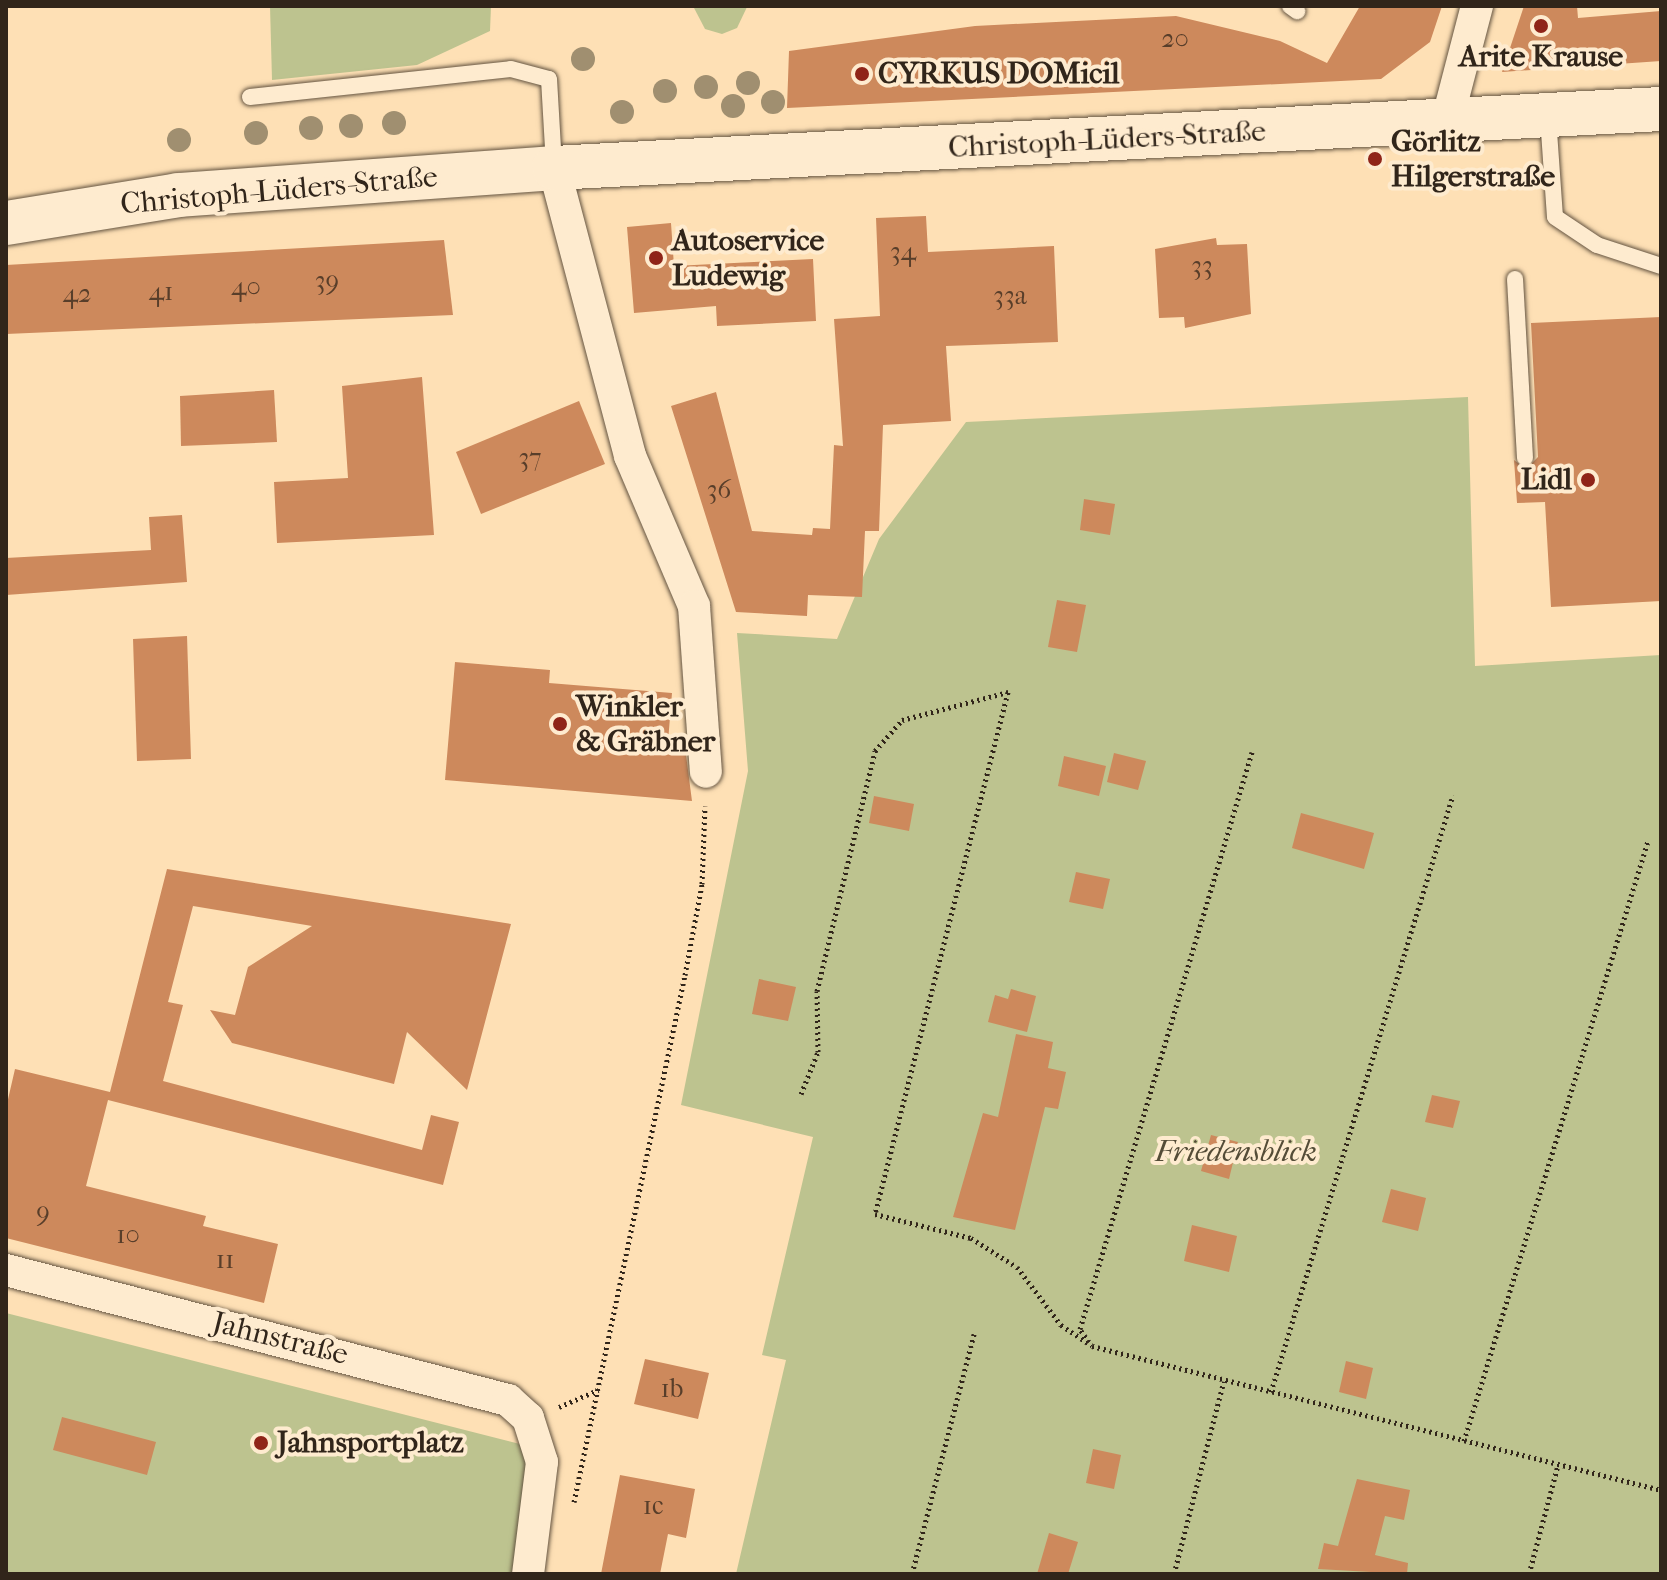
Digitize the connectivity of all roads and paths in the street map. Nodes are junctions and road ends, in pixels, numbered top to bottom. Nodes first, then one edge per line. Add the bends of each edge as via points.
1 (1477, 6) edge
2 (250, 97) dead end
3 (1661, 109) edge
4 (1548, 115) junction
5 (1447, 121) junction
6 (554, 168) junction
7 (6, 223) edge
8 (1661, 266) edge
9 (1515, 279) dead end
10 (1525, 458) dead end
11 (1252, 752) dead end
12 (706, 772) joint
13 (1453, 795) dead end
14 (1648, 841) dead end
15 (801, 1094) dead end
16 (6, 1270) edge
17 (974, 1334) dead end
18 (1092, 1346) junction
19 (1224, 1381) junction
20 (599, 1389) junction
21 (1271, 1392) junction
22 (562, 1406) dead end
23 (1464, 1441) junction
24 (1558, 1465) junction
25 (1661, 1488) edge
26 (572, 1514) dead end
27 (528, 1574) edge
28 (912, 1574) edge
29 (1174, 1574) edge
30 (1529, 1574) edge

1 - 5 street
2 - 6 lane via 511,69 549,79
3 - 4 street, Christoph-Lüders-Straße
4 - 5 street, Christoph-Lüders-Straße
4 - 8 lane via 1555,217 1597,245
5 - 6 street, Christoph-Lüders-Straße
6 - 7 street, Christoph-Lüders-Straße via 178,195
6 - 12 street via 630,456 694,606
9 - 10 lane
11 - 18 path via 1080,1329
12 - 20 path via 702,884
13 - 21 path
14 - 23 path
15 - 18 path via 818,1052 817,991 875,751 902,720 1008,692 875,1214 971,1238 1017,1267 1061,1325
16 - 27 street, Jahnstraße via 508,1400 537,1436 538,1523
17 - 28 path
18 - 19 path
19 - 21 path
19 - 29 path
20 - 22 path
20 - 26 path
21 - 23 path
23 - 24 path
24 - 25 path
24 - 30 path

